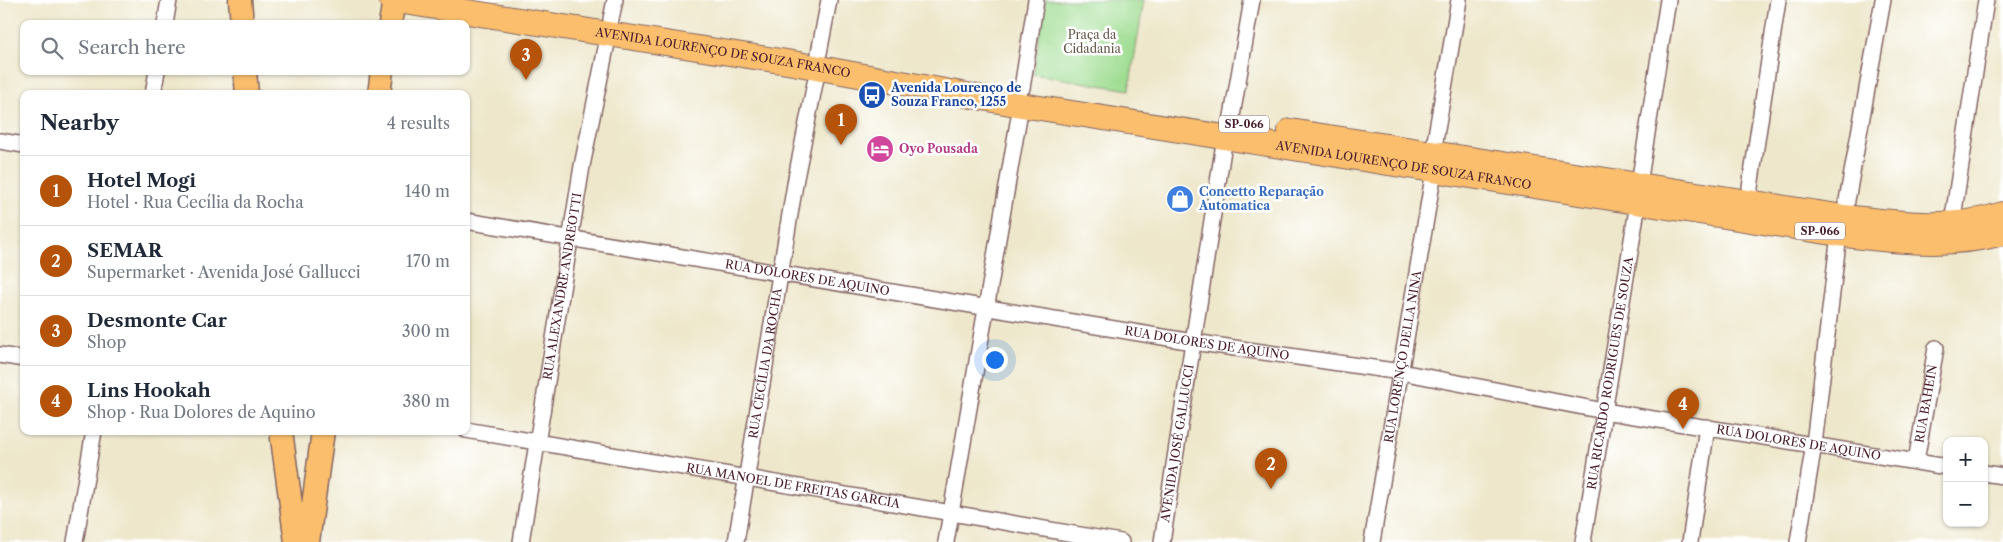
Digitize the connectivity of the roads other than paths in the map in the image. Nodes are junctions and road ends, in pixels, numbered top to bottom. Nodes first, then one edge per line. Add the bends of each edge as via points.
1 (169, 0) edge
2 (240, 0) edge
3 (393, 0) edge
4 (487, 0) edge
5 (829, 0) edge
6 (1036, 0) edge
7 (1252, 0) edge
8 (1459, 0) edge
9 (1668, 0) edge
10 (1778, 0) edge
11 (1883, 0) edge
12 (1986, 0) edge
13 (612, 17) edge
14 (166, 20) edge
15 (242, 20) edge
16 (390, 20) edge
17 (818, 61) junction
18 (155, 75) edge
19 (245, 75) edge
20 (381, 75) edge
21 (154, 90) edge
22 (247, 90) edge
23 (380, 90) edge
24 (1022, 96) junction
25 (1228, 130) junction
26 (0, 141) edge
27 (20, 144) edge
28 (1434, 162) junction
29 (1638, 194) junction
30 (1748, 201) junction
31 (2003, 214) edge
32 (470, 222) edge
33 (1952, 224) junction
34 (1842, 226) junction
35 (2003, 234) edge
36 (570, 238) junction
37 (780, 273) junction
38 (985, 308) junction
39 (1193, 342) junction
40 (1936, 348) dead end
41 (0, 355) edge
42 (20, 358) edge
43 (1401, 372) junction
44 (1604, 411) junction
45 (1708, 427) junction
46 (470, 431) edge
47 (93, 435) edge
48 (282, 435) edge
49 (322, 435) edge
50 (537, 444) junction
51 (1814, 444) junction
52 (1916, 461) junction
53 (1943, 465) edge
54 (1988, 474) edge
55 (2003, 476) edge
56 (746, 479) junction
57 (950, 514) junction
58 (75, 542) edge
59 (296, 542) edge
60 (308, 542) edge
61 (521, 542) edge
62 (736, 542) edge
63 (946, 542) edge
64 (1121, 542) edge
65 (1162, 542) edge
66 (1372, 542) edge
67 (1582, 542) edge
68 (1690, 542) edge
69 (1798, 542) edge

1 - 14 street
2 - 15 main road
3 - 13 highway, AVENIDA LOURENÇO DE SOUZA FRANCO / SP-066
3 - 16 main road
4 - 13 highway, AVENIDA LOURENÇO DE SOUZA FRANCO / SP-066
5 - 17 street, RUA CECÍLIA DA ROCHA
6 - 24 street
7 - 25 street, AVENIDA JOSÉ GALLUCCI
8 - 28 street, RUA LORENÇO DELLA NINA
9 - 29 street, RUA RICARDO RODRIGUES DE SOUZA
10 - 30 street
11 - 34 street
12 - 33 street
13 - 17 highway, AVENIDA LOURENÇO DE SOUZA FRANCO / SP-066
13 - 36 street, RUA ALEXANDRE ANDREOTTI
17 - 24 highway, AVENIDA LOURENÇO DE SOUZA FRANCO / SP-066
17 - 37 street, RUA CECÍLIA DA ROCHA
18 - 21 street
19 - 22 main road
20 - 23 main road
24 - 25 highway, AVENIDA LOURENÇO DE SOUZA FRANCO / SP-066
24 - 38 street
25 - 28 highway, AVENIDA LOURENÇO DE SOUZA FRANCO / SP-066
25 - 39 street, AVENIDA JOSÉ GALLUCCI
26 - 27 street
28 - 29 highway, AVENIDA LOURENÇO DE SOUZA FRANCO / SP-066
28 - 43 street, RUA LORENÇO DELLA NINA
29 - 30 highway, AVENIDA LOURENÇO DE SOUZA FRANCO / SP-066
29 - 34 highway, AVENIDA LOURENÇO DE SOUZA FRANCO / SP-066
29 - 44 street, RUA RICARDO RODRIGUES DE SOUZA
30 - 34 highway, AVENIDA LOURENÇO DE SOUZA FRANCO / SP-066
31 - 33 highway, AVENIDA LOURENÇO DE SOUZA FRANCO / SP-066
32 - 36 street, RUA DOLORES DE AQUINO
33 - 34 highway, AVENIDA LOURENÇO DE SOUZA FRANCO / SP-066
34 - 35 highway, AVENIDA LOURENÇO DE SOUZA FRANCO / SP-066 via 1911,243 1960,241
34 - 51 street
36 - 37 street, RUA DOLORES DE AQUINO
36 - 50 street, RUA ALEXANDRE ANDREOTTI
37 - 38 street, RUA DOLORES DE AQUINO
37 - 56 street, RUA CECÍLIA DA ROCHA
38 - 39 street, RUA DOLORES DE AQUINO
38 - 57 street via 972,401
39 - 43 street, RUA DOLORES DE AQUINO
39 - 65 street, AVENIDA JOSÉ GALLUCCI
40 - 52 street, RUA BAHEIN
41 - 42 street
43 - 44 street, RUA DOLORES DE AQUINO
43 - 66 street, RUA LORENÇO DELLA NINA
44 - 45 street, RUA DOLORES DE AQUINO
44 - 67 street, RUA RICARDO RODRIGUES DE SOUZA
45 - 51 street, RUA DOLORES DE AQUINO
45 - 68 street
46 - 50 street, RUA MANOEL DE FREITAS GARCIA
47 - 58 street
48 - 59 main road
49 - 60 main road
50 - 56 street, RUA MANOEL DE FREITAS GARCIA
50 - 61 street, RUA ALEXANDRE ANDREOTTI
51 - 52 street, RUA DOLORES DE AQUINO
51 - 69 street
52 - 53 street, RUA DOLORES DE AQUINO
54 - 55 street
56 - 57 street, RUA MANOEL DE FREITAS GARCIA
56 - 62 street, RUA CECÍLIA DA ROCHA
57 - 63 street
57 - 64 street, RUA MANOEL DE FREITAS GARCIA

